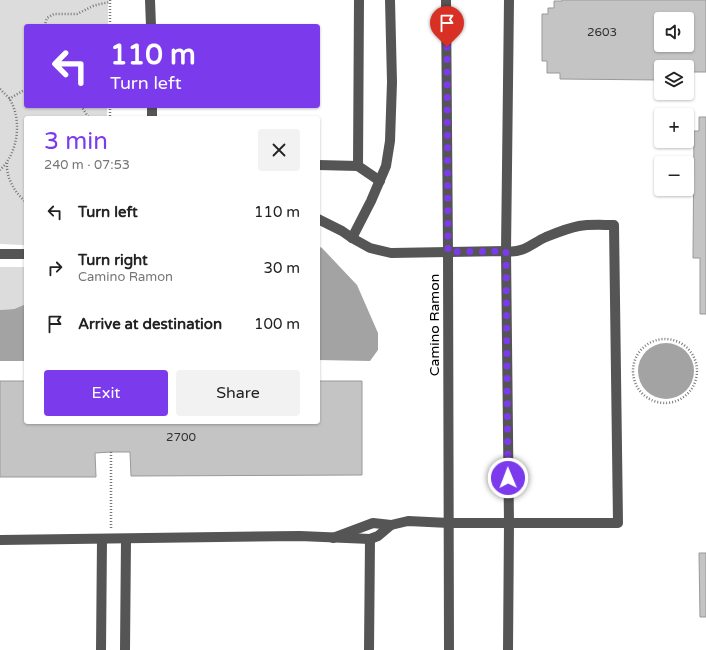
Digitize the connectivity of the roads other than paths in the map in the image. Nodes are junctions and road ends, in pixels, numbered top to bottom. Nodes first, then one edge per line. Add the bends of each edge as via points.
1 (150, 0) edge
2 (358, 0) edge
3 (390, 0) edge
4 (446, 0) edge
5 (509, 0) edge
6 (151, 24) edge
7 (320, 165) edge
8 (358, 166) junction
9 (380, 181) junction
10 (320, 220) edge
11 (352, 238) junction
12 (506, 251) junction
13 (448, 252) junction
14 (0, 254) edge
15 (24, 254) edge
16 (449, 523) junction
17 (509, 523) junction
18 (391, 525) junction
19 (126, 538) junction
20 (333, 538) junction
21 (106, 539) junction
22 (370, 539) junction
23 (0, 540) edge
24 (101, 650) edge
25 (125, 650) edge
26 (370, 650) edge
27 (449, 650) edge
28 (508, 650) edge

1 - 6 street
2 - 8 street
3 - 9 street via 390,141 386,166
4 - 13 street, Camino Ramon
5 - 12 street
7 - 8 street
8 - 9 street
9 - 11 street
10 - 11 street
11 - 13 street via 370,248 391,253
12 - 13 street
12 - 17 street
12 - 17 street via 514,252 532,246 544,238 580,226 614,225 618,523
13 - 16 street, Camino Ramon
14 - 15 street
16 - 17 street
16 - 18 street via 408,521
16 - 27 street, Camino Ramon
17 - 28 street
18 - 20 street via 373,523
18 - 22 street
19 - 20 street
19 - 21 street
19 - 25 street
20 - 22 street
21 - 23 street
21 - 24 street
22 - 26 street

